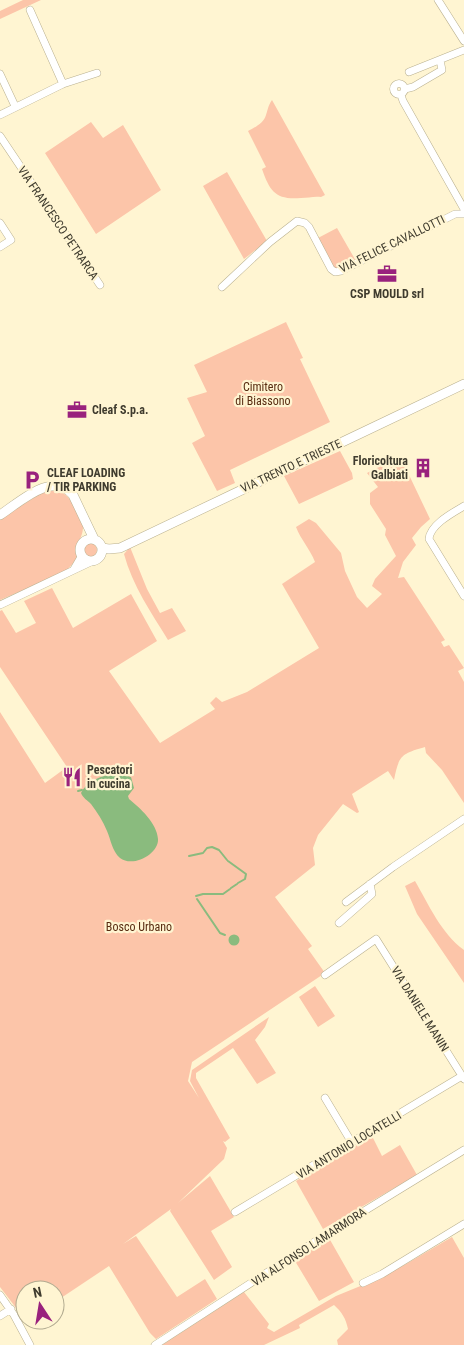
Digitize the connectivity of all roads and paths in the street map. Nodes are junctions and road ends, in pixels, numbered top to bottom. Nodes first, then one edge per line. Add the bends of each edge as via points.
1 (438, 0) edge
2 (30, 10) dead end
3 (464, 41) edge
4 (464, 50) edge
5 (440, 60) junction
6 (409, 72) dead end
7 (97, 73) dead end
8 (0, 74) edge
9 (63, 84) junction
10 (15, 106) junction
11 (0, 115) edge
12 (0, 136) edge
13 (464, 212) edge
14 (0, 223) edge
15 (0, 247) edge
16 (100, 284) dead end
17 (222, 287) dead end
18 (464, 384) edge
19 (464, 506) edge
20 (0, 515) edge
21 (89, 540) junction
22 (98, 555) junction
23 (81, 556) junction
24 (73, 571) junction
25 (464, 596) edge
26 (0, 605) edge
27 (464, 819) edge
28 (370, 884) junction
29 (346, 902) dead end
30 (339, 923) dead end
31 (326, 975) dead end
32 (463, 1078) edge
33 (325, 1098) dead end
34 (352, 1143) junction
35 (464, 1150) edge
36 (235, 1212) dead end
37 (464, 1224) edge
38 (362, 1283) dead end
39 (0, 1295) edge
40 (11, 1310) junction
41 (0, 1316) edge
42 (30, 1345) edge
43 (154, 1345) edge

1 - 3 street
2 - 9 street
4 - 5 street
5 - 6 street
5 - 13 street via 442,70 403,92 403,101
7 - 9 street
8 - 10 street
9 - 10 street
10 - 11 street
12 - 16 street, VIA FRANCESCO PETRARCA
13 - 17 street, VIA FELICE CAVALLOTTI via 341,272 331,269 309,227 297,221
14 - 15 street via 11,240
18 - 22 street, VIA TRENTO E TRIESTE
19 - 25 street via 432,530 429,539
20 - 21 street via 42,488 55,485 68,490 80,506
21 - 22 street via 100,543
21 - 23 street via 80,547
22 - 23 street, VIA TRENTO E TRIESTE via 89,561
22 - 24 street
23 - 24 street
24 - 26 street
27 - 28 street
28 - 29 street
28 - 30 street via 372,894
31 - 32 street, VIA DANIELE MANIN via 376,939
32 - 34 street, VIA ANTONIO LOCATELLI
33 - 34 street
34 - 36 street, VIA ANTONIO LOCATELLI
35 - 43 street, VIA ALFONSO LAMARMORA via 324,1235
37 - 38 street
39 - 40 street
40 - 41 street
40 - 42 street

